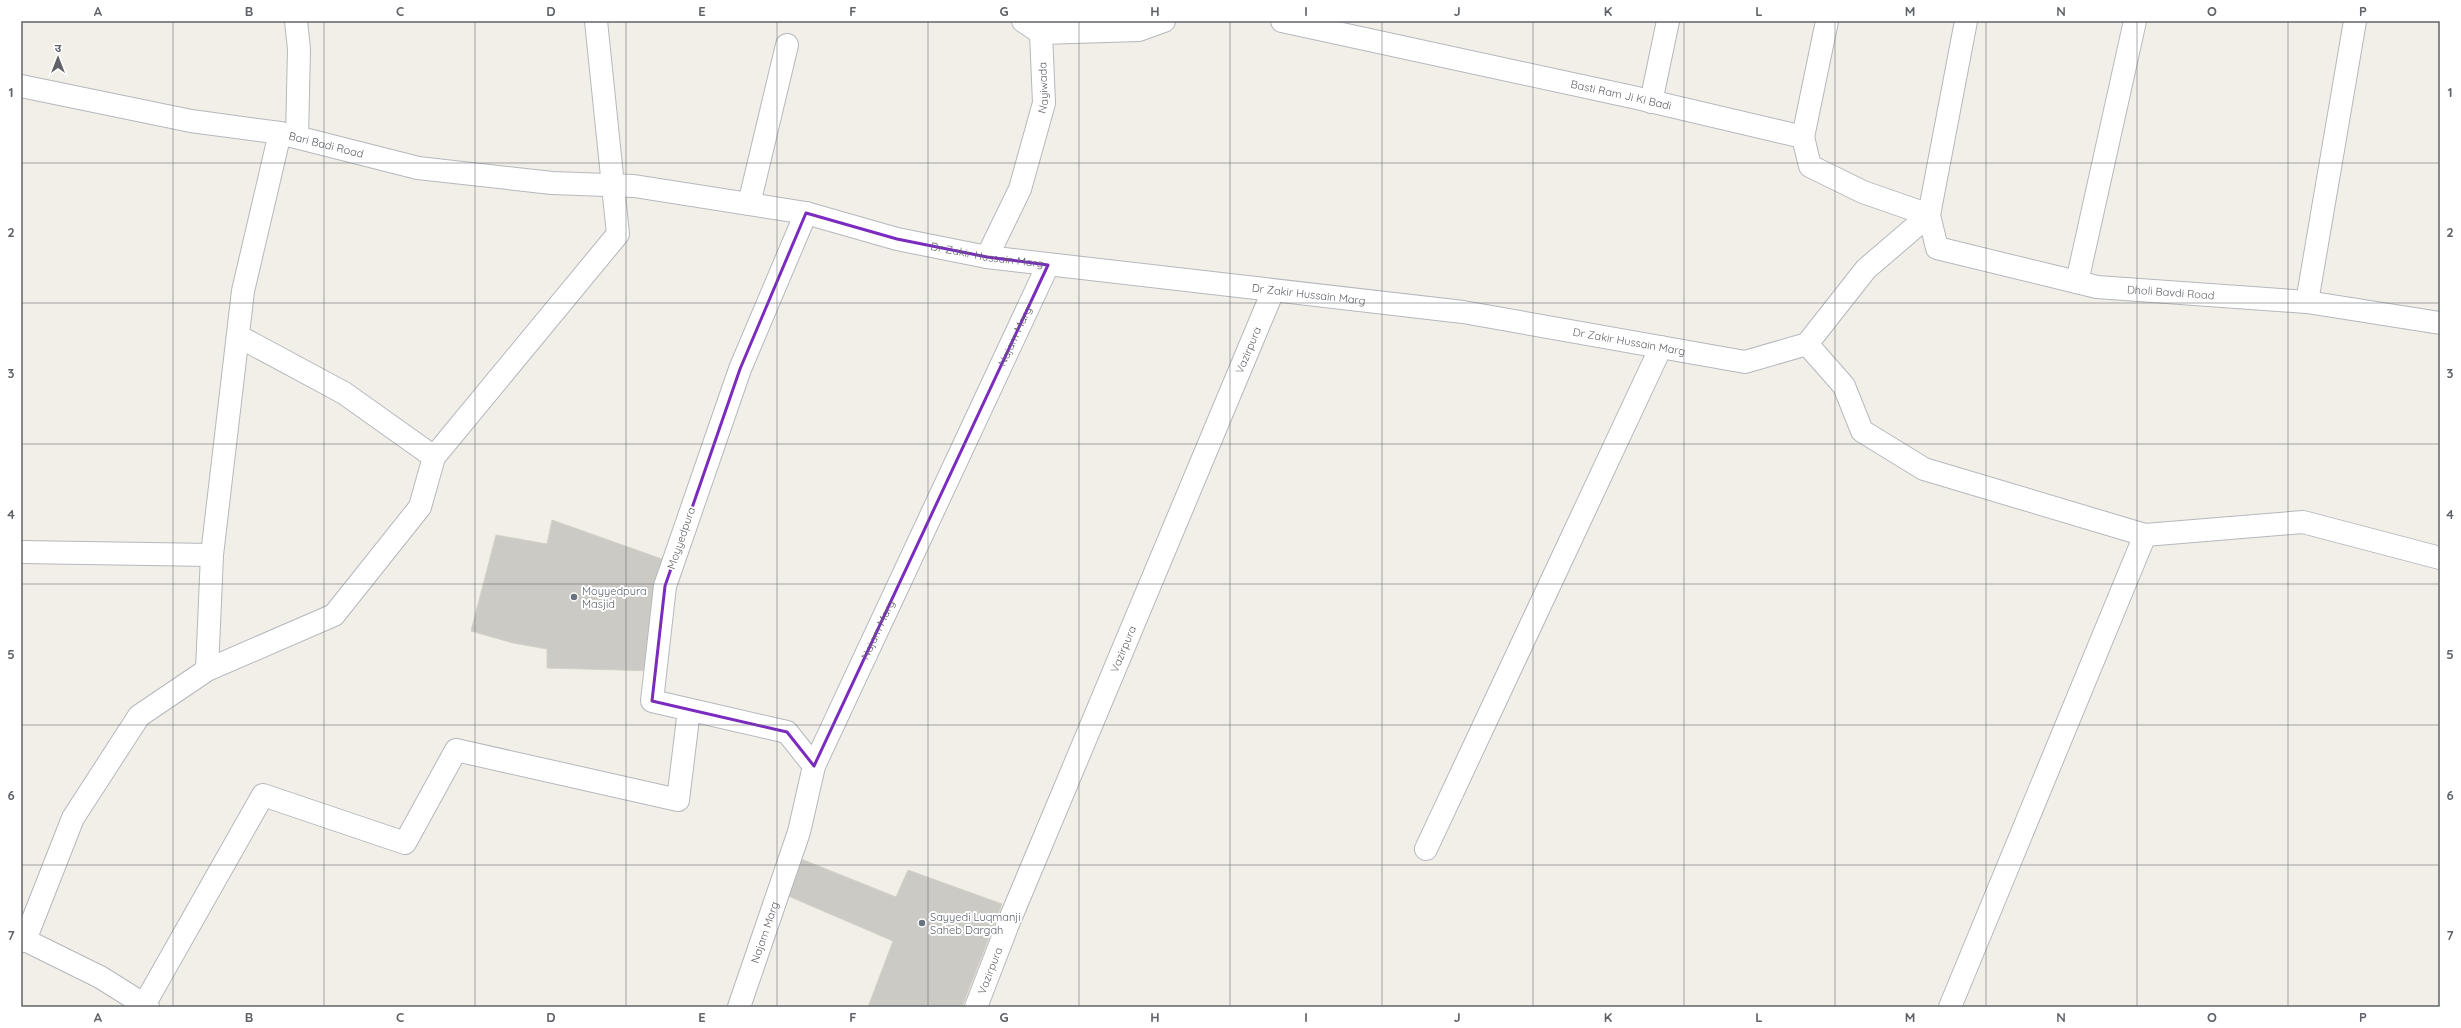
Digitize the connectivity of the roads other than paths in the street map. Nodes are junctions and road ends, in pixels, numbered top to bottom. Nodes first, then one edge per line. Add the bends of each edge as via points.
1 (296, 21) edge
2 (596, 21) edge
3 (1023, 21) edge
4 (1164, 21) edge
5 (1282, 21) edge
6 (1668, 21) edge
7 (1827, 21) edge
8 (1966, 21) edge
9 (2135, 21) edge
10 (2355, 21) edge
11 (1350, 28) edge
12 (1041, 33) junction
13 (787, 45) dead end
14 (21, 86) edge
15 (1651, 102) junction
16 (289, 135) junction
17 (1803, 137) junction
18 (612, 185) junction
19 (634, 186) joint
20 (749, 204) junction
21 (806, 213) junction
22 (1930, 215) junction
23 (988, 257) junction
24 (1048, 265) junction
25 (2077, 282) junction
26 (1273, 291) junction
27 (2307, 302) junction
28 (2440, 323) edge
29 (238, 336) junction
30 (1807, 344) junction
31 (1661, 347) junction
32 (434, 457) junction
33 (2145, 535) junction
34 (21, 552) edge
35 (212, 555) junction
36 (2440, 558) edge
37 (207, 670) junction
38 (689, 710) junction
39 (814, 766) junction
40 (1426, 849) dead end
41 (23, 941) edge
42 (146, 1006) edge
43 (739, 1007) edge
44 (976, 1007) edge
45 (1950, 1007) edge

1 - 16 street via 298,49
2 - 18 street
3 - 12 street
4 - 12 street via 1139,30
5 - 11 street, Basti Ram Ji Ki Badi
6 - 15 street
7 - 17 street
8 - 22 street
9 - 25 street
10 - 27 street
11 - 15 street, Basti Ram Ji Ki Badi
12 - 23 street, Nayiwada via 1044,103 1020,189
13 - 20 street
14 - 16 street, Bari Badi Road via 191,121
15 - 17 street, Basti Ram Ji Ki Badi
16 - 18 street, Bari Badi Road via 418,168 552,183
16 - 29 street via 244,291
17 - 22 street via 1810,166 1863,192
18 - 19 street, Bari Badi Road
18 - 32 street via 618,234
19 - 20 street, Dr Zakir Hussain Marg
20 - 21 street, Dr Zakir Hussain Marg
21 - 23 street, Dr Zakir Hussain Marg via 897,239
21 - 38 street, Moyyedpura via 740,369 665,586 652,701
22 - 25 street, Dholi Bavdi Road via 1937,248
22 - 30 street via 1866,269
23 - 24 street, Dr Zakir Hussain Marg
24 - 26 street, Dr Zakir Hussain Marg
24 - 39 street, Najam Marg
25 - 27 street, Dholi Bavdi Road via 2097,287
26 - 31 street, Dr Zakir Hussain Marg via 1464,312
26 - 44 street, Vazirpura via 1011,917
27 - 28 street, Dholi Bavdi Road
29 - 32 street via 344,393
29 - 35 street
30 - 31 street, Dr Zakir Hussain Marg via 1745,362
30 - 33 street via 1844,386 1862,431 1924,469
31 - 40 street
32 - 37 street via 420,507 334,615
33 - 36 street via 2303,522
33 - 45 street
34 - 35 street
35 - 37 street
37 - 41 street via 139,716 73,818
38 - 39 street, Moyyedpura via 787,732
38 - 42 street via 678,800 456,750 405,843 263,796
39 - 43 street, Najam Marg via 799,832
41 - 42 street via 100,977

